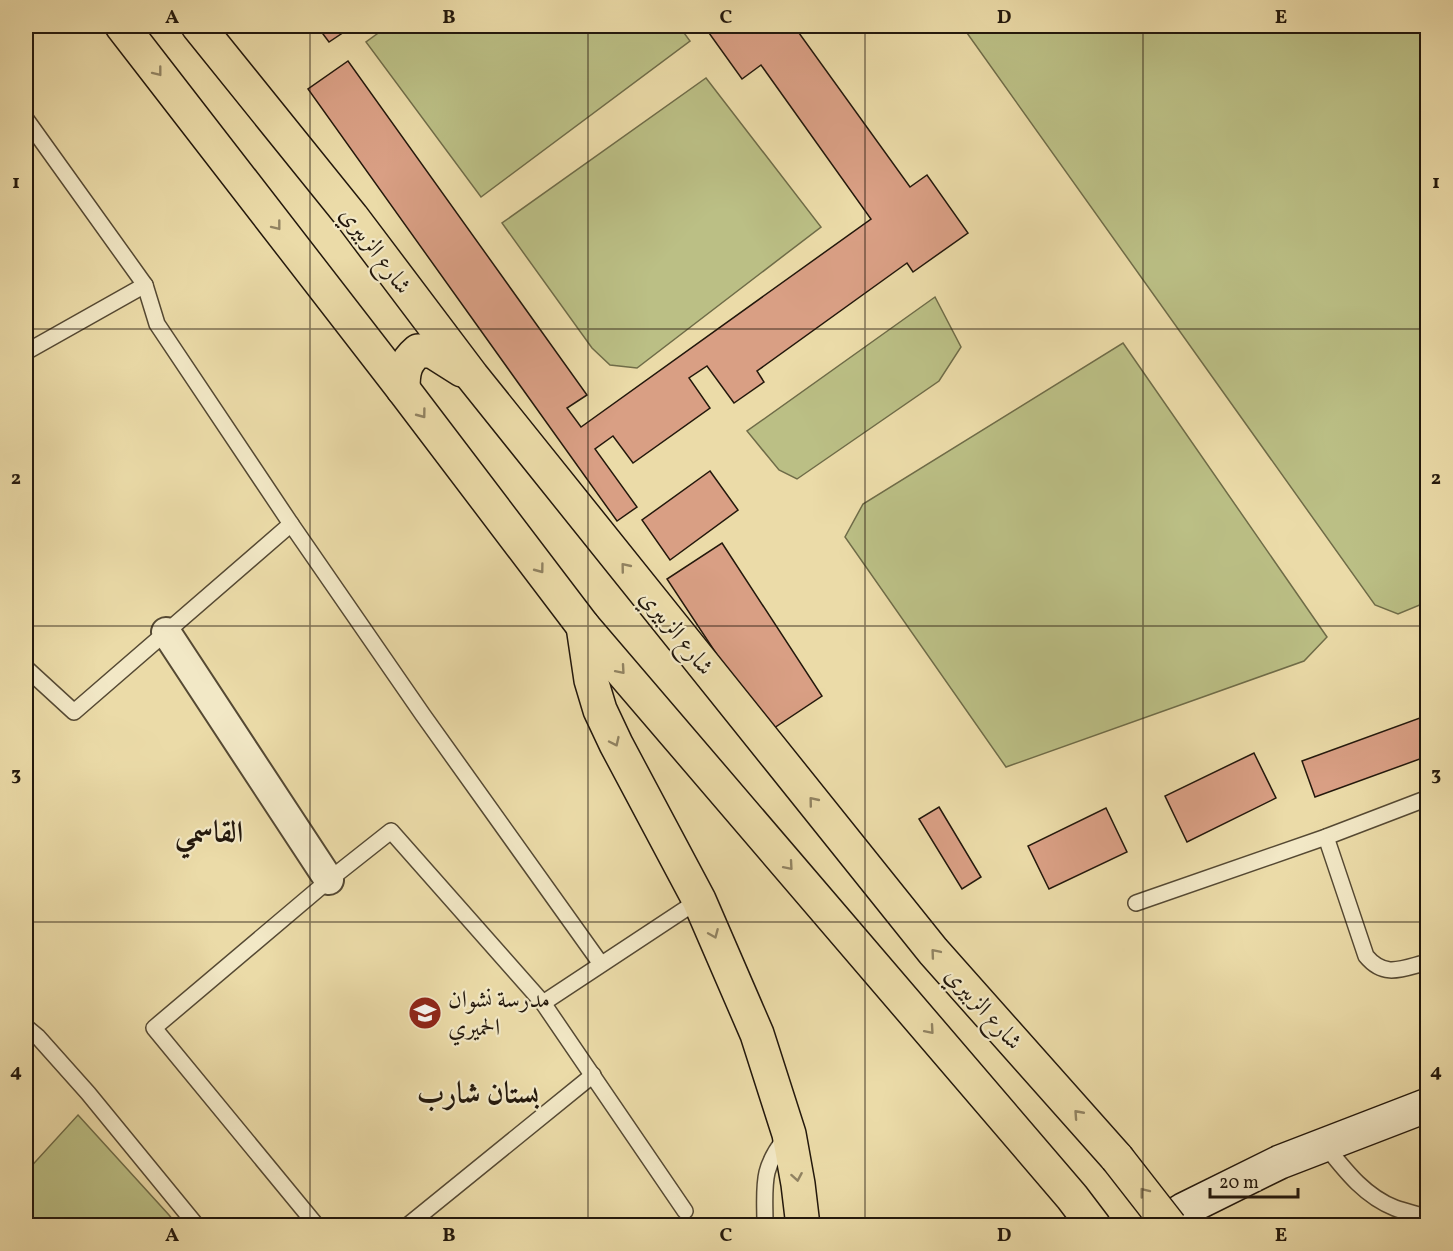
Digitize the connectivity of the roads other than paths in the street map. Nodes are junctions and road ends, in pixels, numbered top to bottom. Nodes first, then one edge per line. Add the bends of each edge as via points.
1 (122, 26) edge
2 (198, 26) edge
3 (26, 119) edge
4 (144, 285) junction
5 (26, 352) edge
6 (472, 375) junction
7 (403, 388) junction
8 (291, 524) junction
9 (583, 626) junction
10 (166, 632) junction
11 (26, 668) edge
12 (1428, 798) edge
13 (1326, 837) junction
14 (329, 880) junction
15 (699, 900) junction
16 (1136, 903) dead end
17 (1428, 962) edge
18 (601, 964) junction
19 (543, 1003) junction
20 (26, 1027) edge
21 (593, 1075) junction
22 (1428, 1105) edge
23 (789, 1134) junction
24 (1324, 1144) junction
25 (685, 1211) dead end
26 (1428, 1218) edge
27 (197, 1226) edge
28 (317, 1226) edge
29 (406, 1226) edge
30 (765, 1226) edge
31 (803, 1226) edge
32 (1094, 1226) edge
33 (1157, 1226) edge
34 (1170, 1226) edge

1 -> 7 main road
2 - 6 main road, شارع الزبيري via 352,217
3 - 4 lane
4 - 5 lane
4 - 8 lane via 157,324
6 - 7 main road via 432,351 418,351 403,371
34 -> 6 main road, شارع الزبيري, bridge via 1117,1158 933,951
7 -> 9 main road
8 - 10 lane
8 - 18 lane
9 -> 15 main road via 600,710
9 -> 32 main road
10 - 11 lane via 74,712
10 - 14 street
12 - 13 lane
13 - 16 lane
13 - 17 lane via 1372,964 1390,971
14 - 19 lane via 391,831
14 - 28 lane via 154,1028
15 - 18 lane
15 -> 23 main road via 757,1034
18 - 19 lane
19 - 21 lane
20 - 27 lane via 88,1093
21 - 25 lane
21 - 29 lane
22 - 24 main road
23 - 30 lane via 768,1164
23 -> 31 main road
24 - 26 lane via 1368,1193 1393,1208
24 - 33 main road

